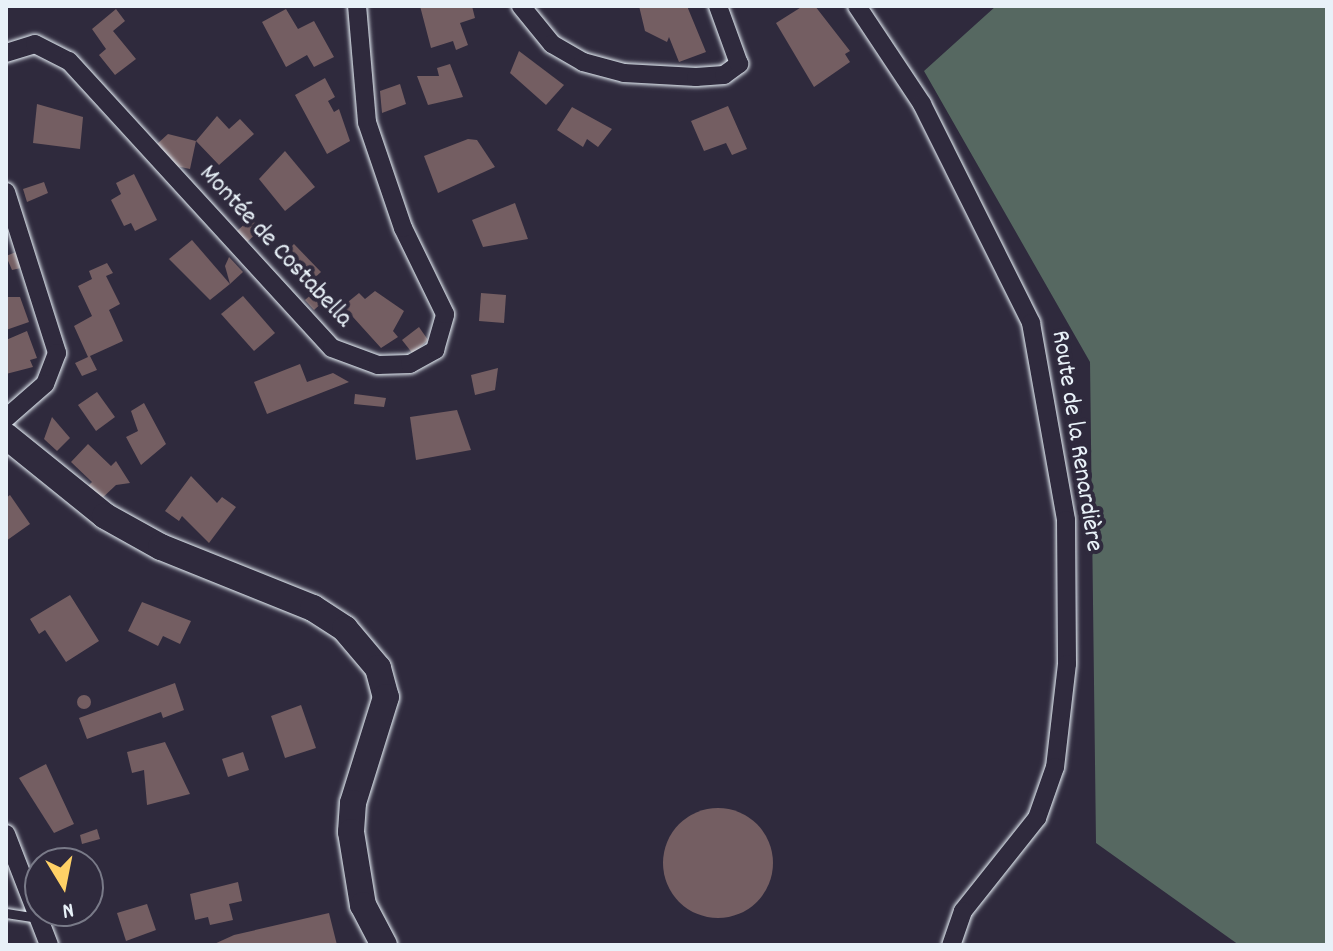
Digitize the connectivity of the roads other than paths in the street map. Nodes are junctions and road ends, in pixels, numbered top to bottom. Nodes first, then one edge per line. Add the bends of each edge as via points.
1 (357, 6) edge
2 (521, 6) edge
3 (718, 6) edge
4 (857, 6) edge
5 (6, 53) edge
6 (6, 192) edge
7 (6, 418) edge
8 (6, 436) edge
9 (6, 834) edge
10 (24, 880) edge
11 (384, 945) edge
12 (951, 945) edge

1 - 5 street, Montée de Costabella via 367,122 403,228 445,314 435,350 410,364 378,365 332,348 69,61 35,44
2 - 3 street via 552,44 583,62 624,73 685,77 724,75 739,64 739,51
4 - 12 street, Route de la Renardière via 922,104 1031,323 1066,520 1067,664 1055,767 1037,818 963,911
6 - 7 street via 57,353 45,384
8 - 11 main road via 105,516 161,547 313,608 368,654 386,697 353,803 351,832 363,905
9 - 10 street

